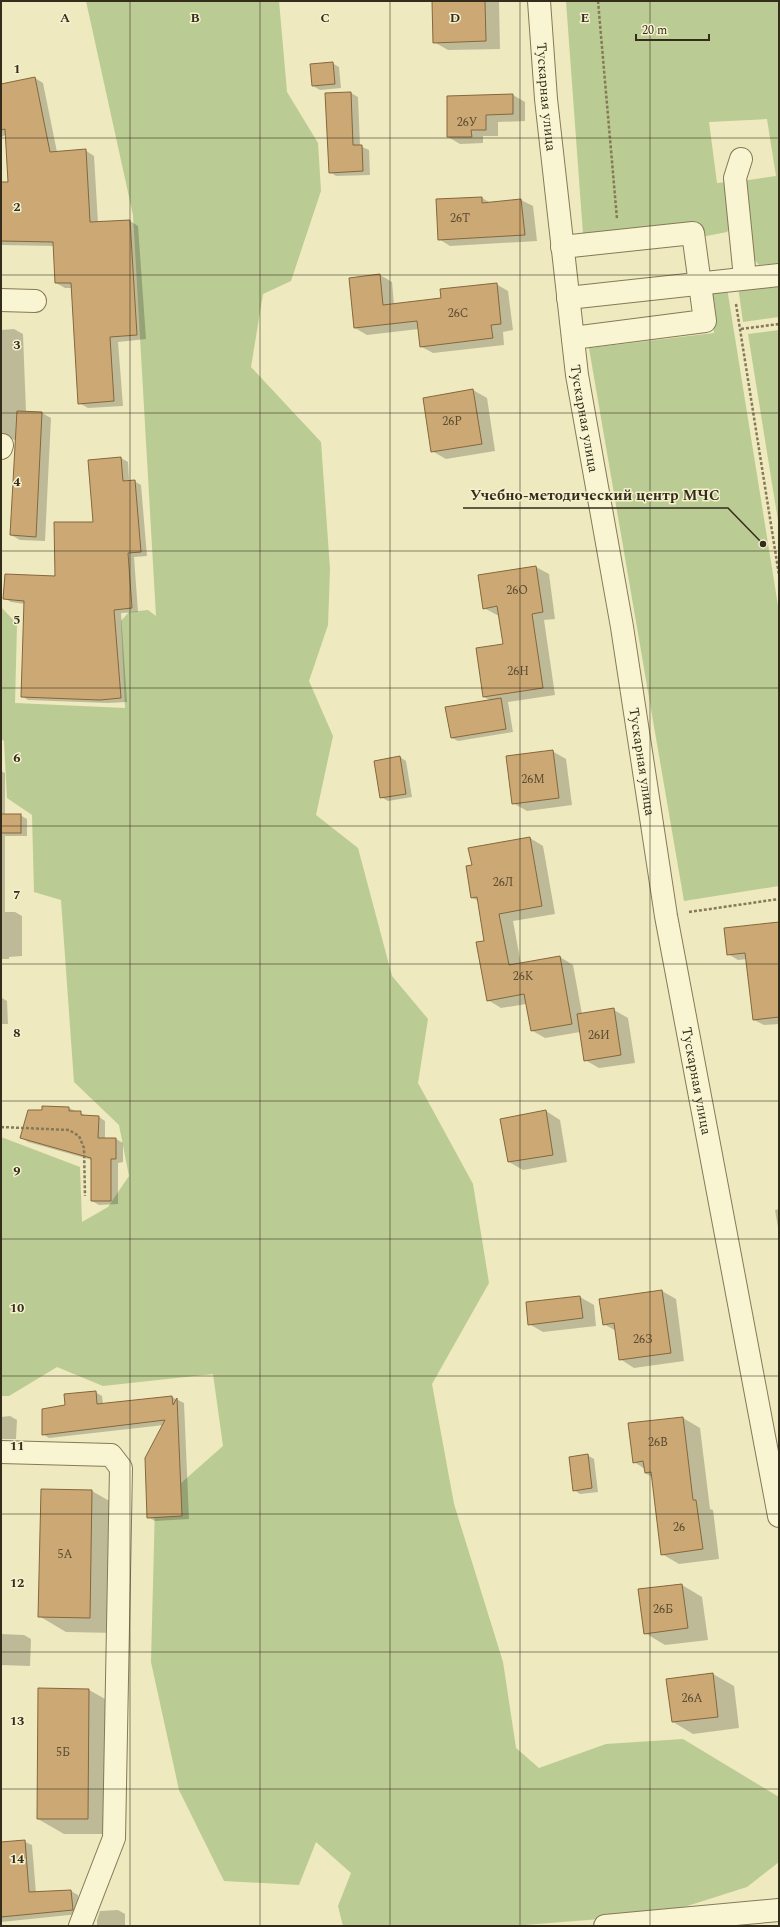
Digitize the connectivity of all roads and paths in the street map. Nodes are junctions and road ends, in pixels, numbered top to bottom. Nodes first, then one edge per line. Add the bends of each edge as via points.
1 (540, 1) edge
2 (598, 1) edge
3 (741, 158) dead end
4 (619, 241) junction
5 (562, 247) junction
6 (779, 274) edge
7 (739, 279) junction
8 (700, 283) junction
9 (568, 298) junction
10 (1, 300) edge
11 (35, 301) dead end
12 (779, 324) edge
13 (740, 329) junction
14 (573, 338) junction
15 (779, 575) edge
16 (779, 899) edge
17 (666, 916) junction
18 (1, 1127) edge
19 (85, 1196) dead end
20 (1, 1452) edge
21 (779, 1516) edge
22 (779, 1910) edge
23 (80, 1926) edge
24 (605, 1926) edge

1 - 5 street, Тускарная улица via 546,99
2 - 4 path
3 - 7 street via 735,178
4 - 5 street
4 - 8 street via 693,233
5 - 9 street, Тускарная улица
6 - 7 street
7 - 8 street
7 - 13 path
8 - 9 street
8 - 14 street via 705,321
9 - 14 street, Тускарная улица
10 - 11 street
12 - 13 path
13 - 15 path
14 - 17 street, Тускарная улица via 577,375 622,627
16 - 17 path
17 - 21 street, Тускарная улица
18 - 19 path via 69,1130 79,1136 84,1148
20 - 23 street via 111,1454 121,1468 114,1838
22 - 24 street

